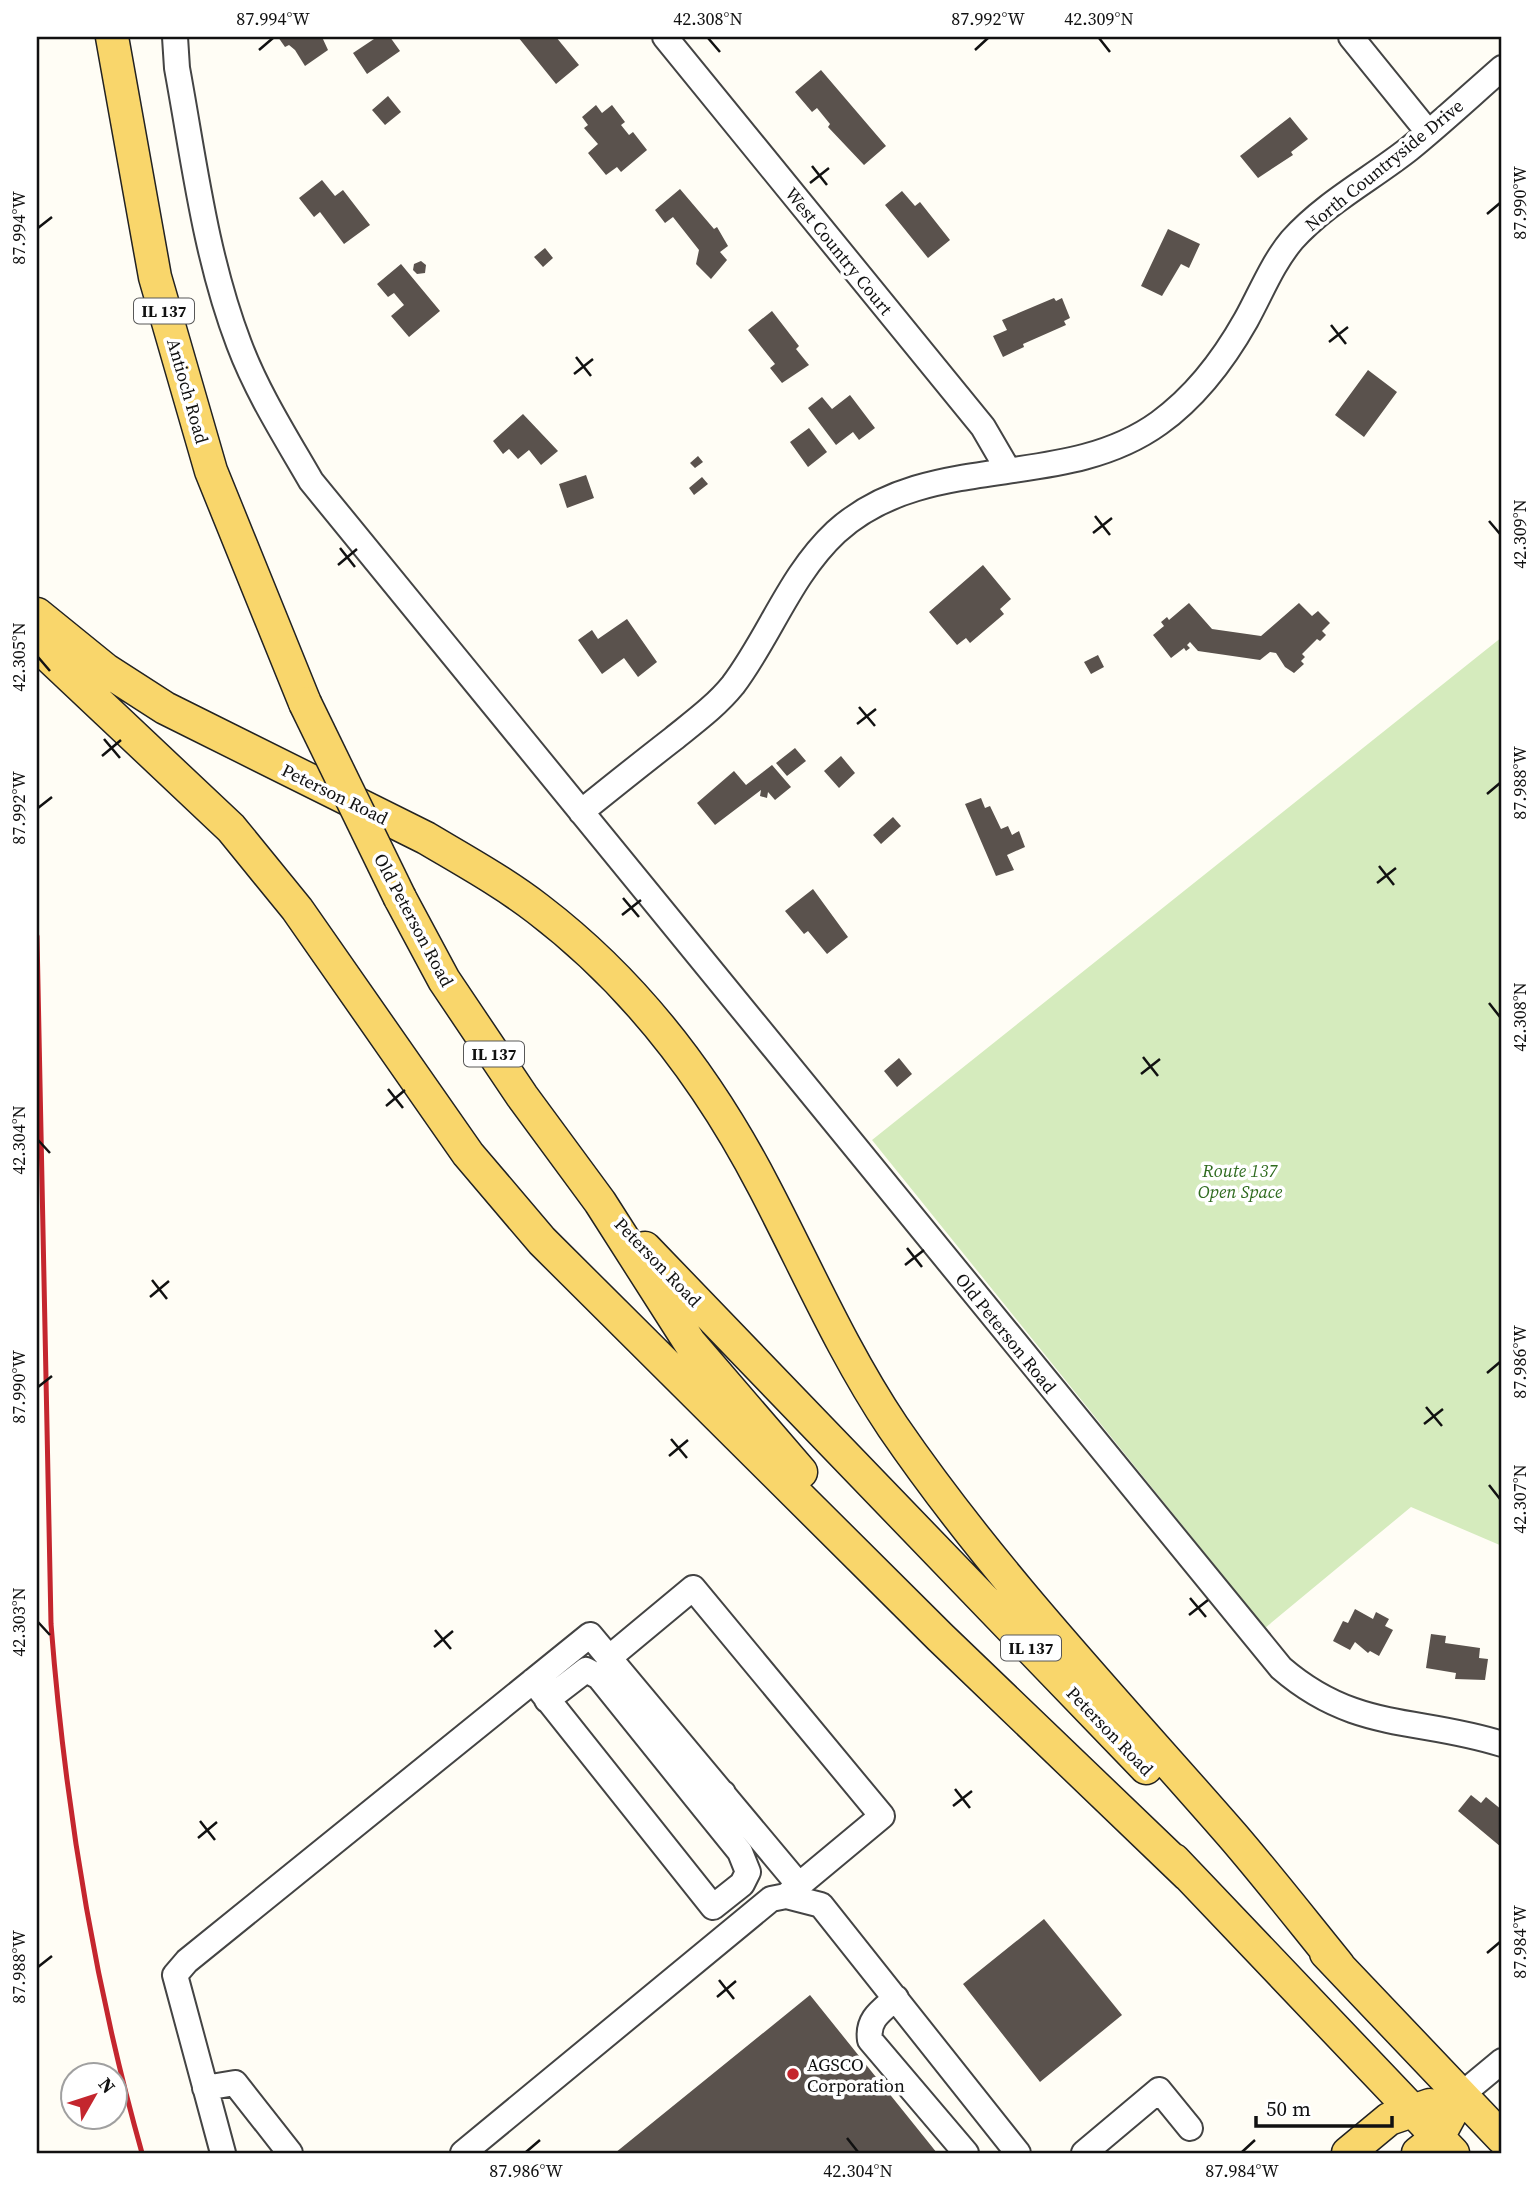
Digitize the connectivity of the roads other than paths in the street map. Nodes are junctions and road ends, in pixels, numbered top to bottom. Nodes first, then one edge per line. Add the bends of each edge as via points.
1 (111, 37) edge
2 (175, 37) edge
3 (665, 37) edge
4 (1351, 37) edge
5 (1502, 68) edge
6 (1428, 132) junction
7 (1008, 470) junction
8 (251, 576) joint
9 (37, 614) edge
10 (37, 645) edge
11 (581, 812) junction
12 (600, 1202) junction
13 (610, 1657) junction
14 (540, 1691) junction
15 (1502, 1744) edge
16 (715, 1801) junction
17 (1188, 1875) junction
18 (793, 1891) junction
19 (1339, 1966) junction
20 (896, 1998) junction
21 (1502, 2061) edge
22 (205, 2088) junction
23 (1461, 2095) junction
24 (1412, 2110) junction
25 (1190, 2128) dead end
26 (1502, 2137) edge
27 (1436, 2148) edge
28 (1086, 2152) edge
29 (223, 2153) edge
30 (290, 2153) edge
31 (463, 2153) edge
32 (966, 2153) edge
33 (1018, 2153) edge
34 (1348, 2153) edge

1 - 8 main road, Antioch Road / IL 137 via 155,277 211,471
2 - 11 street via 210,252 239,344 279,428 311,481
3 - 7 street, West Country Court via 983,427
4 - 6 street
5 - 6 street, North Countryside Drive
6 - 7 street, North Countryside Drive via 1293,240 1211,372 1166,418 1121,445 1088,457
7 - 11 street, North Countryside Drive via 905,489 870,506 835,533 804,570 731,687
8 - 12 main road, Old Peterson Road / IL 137, bridge via 305,703 444,981
9 - 19 main road, Peterson Road via 106,670 165,708 467,862 536,907 639,1002 691,1064 721,1111 765,1187 819,1299 893,1426 1015,1588 1236,1840
10 - 17 main road, Peterson Road via 231,828 297,909 468,1154 542,1241 930,1628
11 - 15 street, Old Peterson Road via 1281,1668 1302,1686 1356,1714
12 - 17 main road, Peterson Road / IL 137 via 690,1343 777,1447
12 - 19 main road, Peterson Road / IL 137
13 - 14 street via 590,1635
13 - 16 street
13 - 18 street via 693,1588 882,1816
14 - 16 street via 586,1670 599,1677
14 - 16 street via 713,1907 742,1884 748,1872
14 - 22 street via 187,1961 175,1975
16 - 18 street
17 - 24 main road, Peterson Road / IL 137
18 - 20 street via 821,1905
18 - 31 street via 771,1899
19 - 23 main road, Peterson Road / IL 137
20 - 32 street via 868,2027 870,2040
20 - 33 street
21 - 23 street
22 - 29 street
22 - 30 street via 235,2083
23 - 24 main road
23 - 26 main road, Peterson Road / IL 137
23 - 27 main road
24 - 27 main road, Peterson Road / IL 137
24 - 34 main road via 1389,2119
25 - 28 street via 1159,2090

